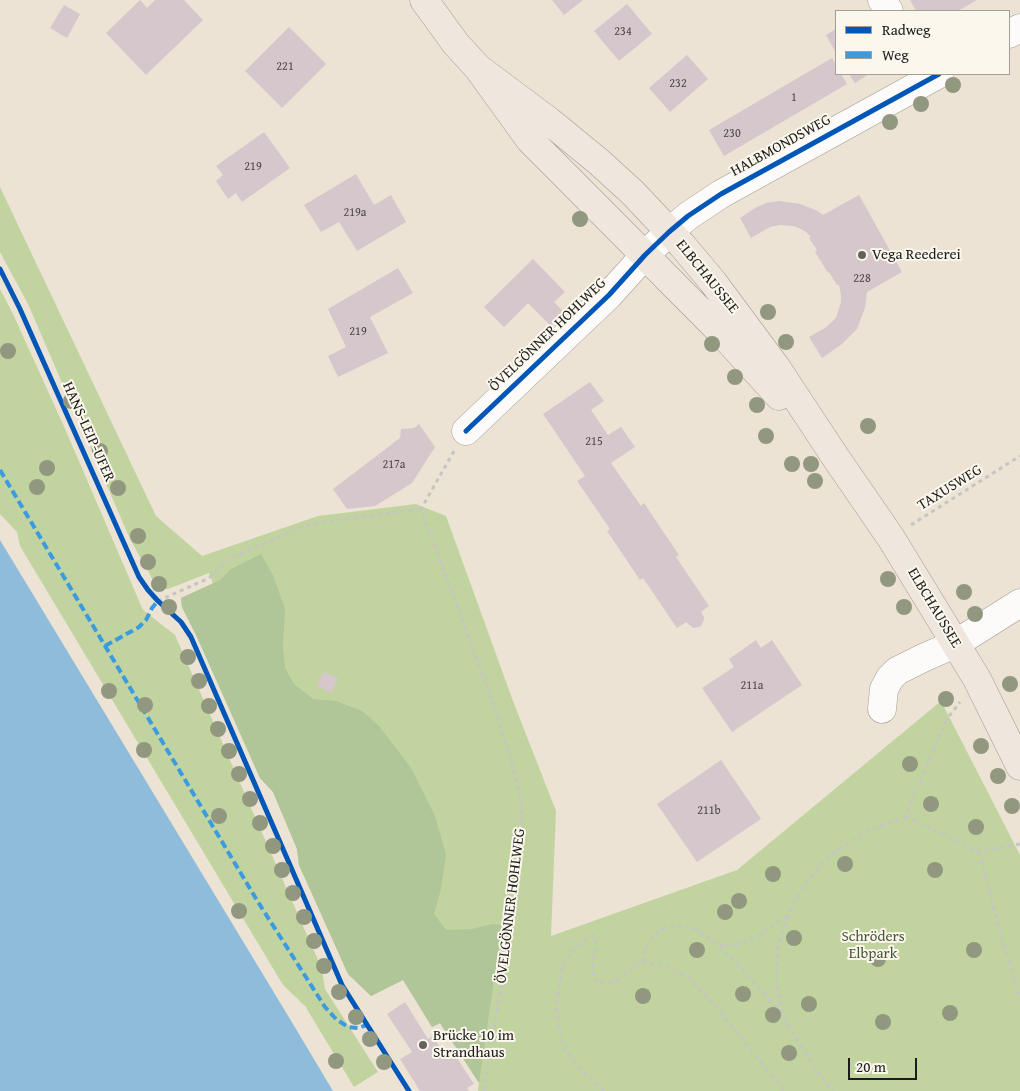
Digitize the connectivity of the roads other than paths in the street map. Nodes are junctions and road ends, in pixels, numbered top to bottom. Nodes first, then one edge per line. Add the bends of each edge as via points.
1 (424, 0) edge
2 (478, 68) junction
3 (932, 75) edge
4 (669, 232) junction
5 (646, 255) junction
6 (466, 431) road end
7 (836, 458) junction
8 (1020, 603) edge
9 (955, 644) junction
10 (882, 708) dead end
11 (1020, 766) edge

1 - 2 main road, ELBCHAUSSEE
2 - 4 main road, ELBCHAUSSEE via 599,162
2 - 5 main road, ELBCHAUSSEE via 530,140
3 - 4 street, HALBMONDSWEG via 721,194
4 - 5 street, HALBMONDSWEG
4 - 7 main road, ELBCHAUSSEE via 751,332
5 - 6 street, ÖVELGÖNNER HOHLWEG via 609,295
5 - 7 main road, ELBCHAUSSEE
7 - 9 main road, ELBCHAUSSEE via 891,538
8 - 9 street
9 - 10 street via 897,671 884,689
9 - 11 main road, ELBCHAUSSEE via 977,679

